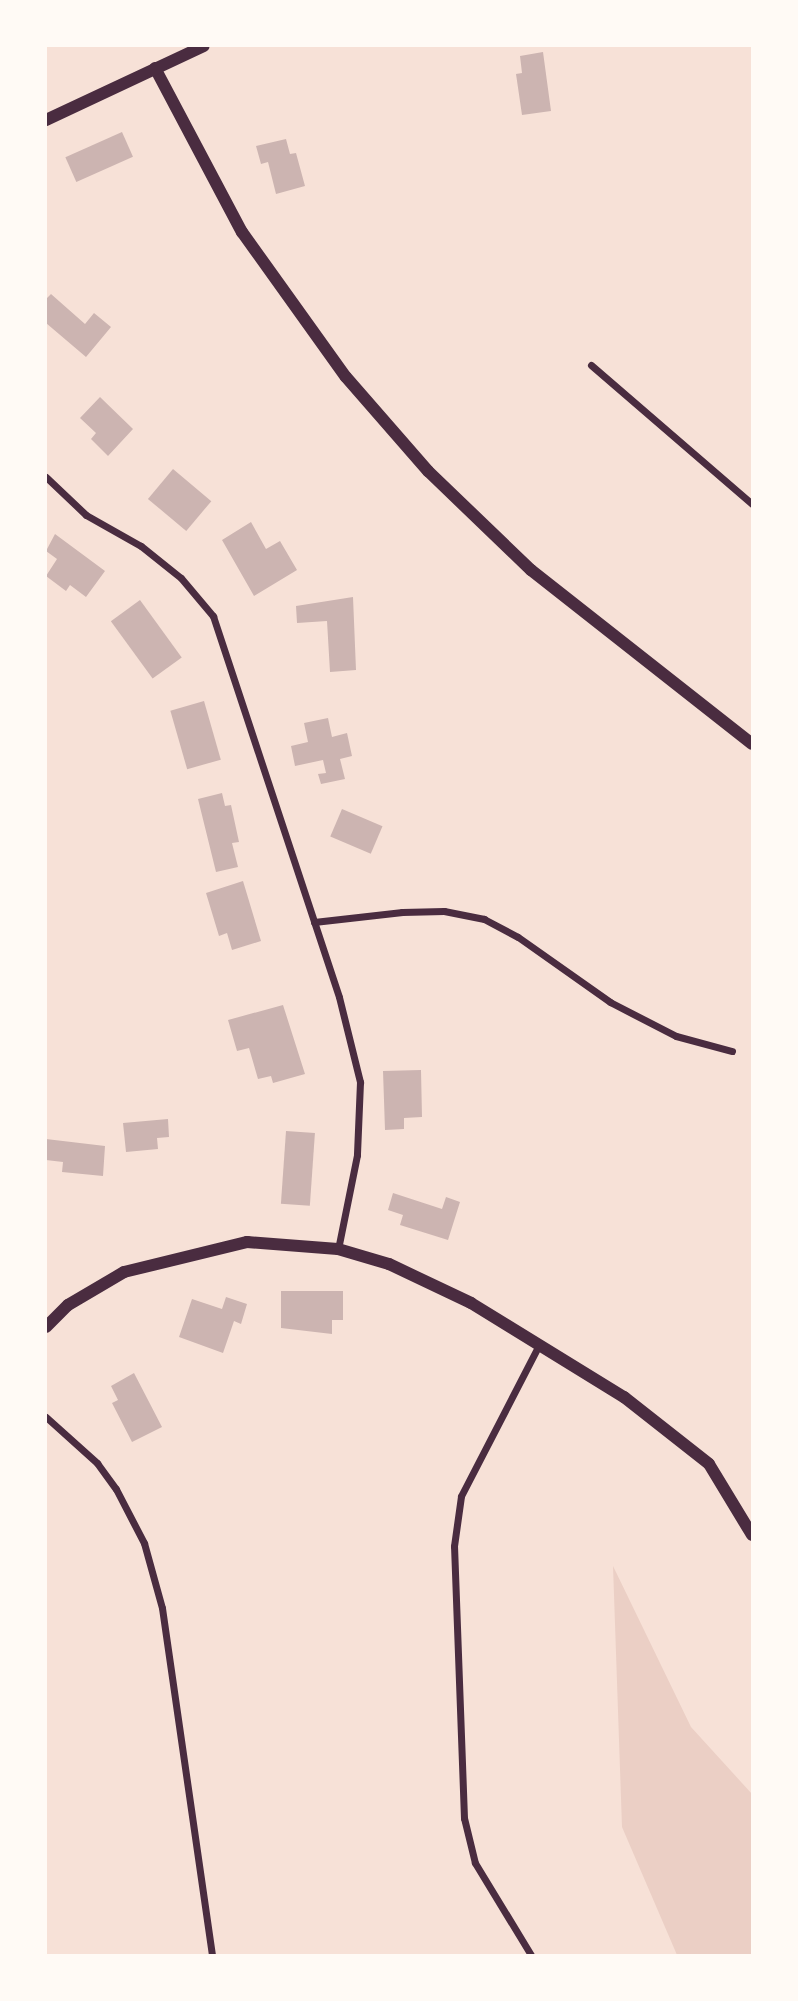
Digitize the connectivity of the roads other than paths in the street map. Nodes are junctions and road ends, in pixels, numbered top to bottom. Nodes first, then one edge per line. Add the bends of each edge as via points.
1 (204, 46) edge
2 (155, 68) junction
3 (46, 120) edge
4 (591, 365) dead end
5 (46, 477) edge
6 (752, 504) edge
7 (752, 744) edge
8 (314, 922) junction
9 (732, 1051) dead end
10 (338, 1248) junction
11 (46, 1327) edge
12 (540, 1342) junction
13 (46, 1417) edge
14 (752, 1535) edge
15 (212, 1955) edge
16 (531, 1955) edge

1 - 2 street
2 - 3 street
2 - 7 street via 242,232 346,377 428,471 531,570
4 - 6 street
5 - 8 street via 86,515 141,546 181,578 213,616
8 - 9 street via 444,911 484,919 518,937 610,1002 676,1036
8 - 10 street via 360,1082 357,1156
10 - 11 street via 247,1242 124,1272 68,1305
10 - 12 street via 389,1264
12 - 14 street via 624,1397 709,1464
12 - 16 street via 461,1496 454,1546 464,1818 475,1863
13 - 15 street via 97,1463 144,1543 162,1608

